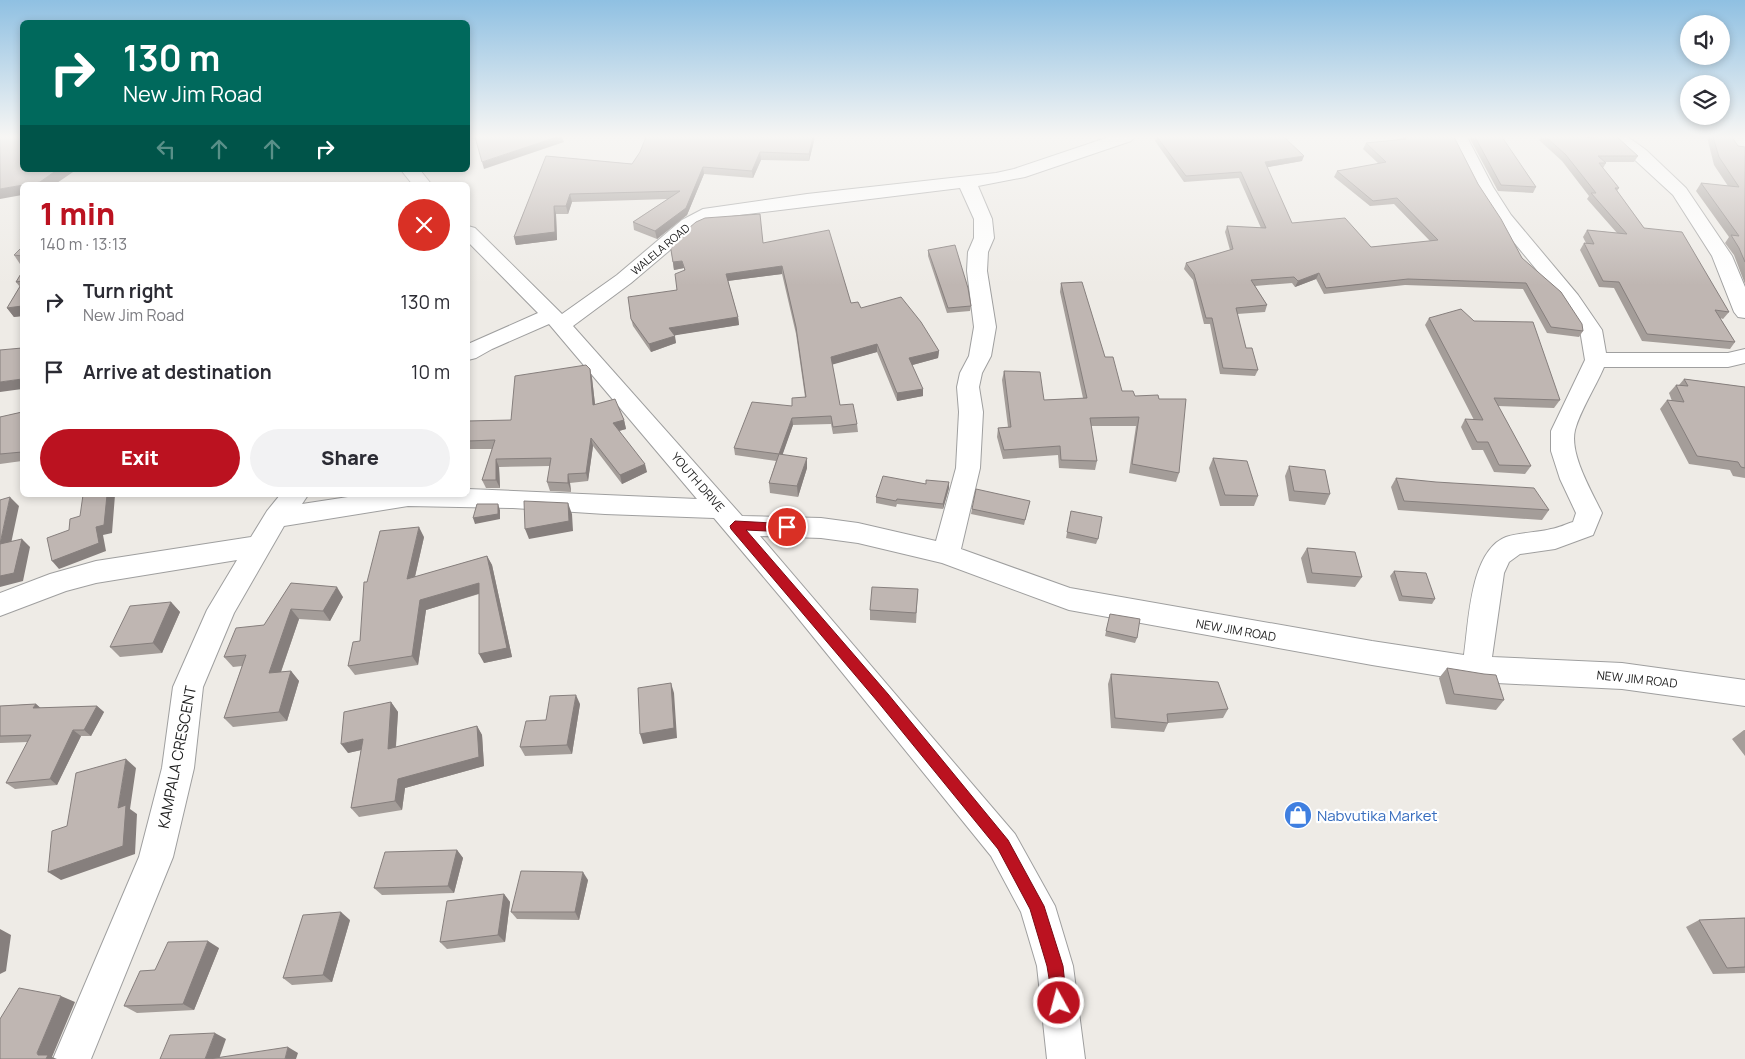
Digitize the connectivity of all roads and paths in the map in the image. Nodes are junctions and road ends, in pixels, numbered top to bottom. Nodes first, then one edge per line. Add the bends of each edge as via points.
1 (928, 186) edge
2 (969, 186) edge
3 (1484, 186) edge
4 (1674, 186) edge
5 (470, 234) edge
6 (1745, 312) edge
7 (556, 320) junction
8 (470, 353) edge
9 (1745, 356) edge
10 (1596, 360) junction
11 (286, 507) edge
12 (728, 518) junction
13 (260, 546) junction
14 (946, 554) junction
15 (0, 605) edge
16 (1476, 669) junction
17 (1745, 692) edge
18 (72, 1059) edge
19 (1066, 1059) edge

1 - 7 street, WALELA ROAD via 710,213 689,224 624,279
2 - 14 street via 983,219 984,238 978,252 977,271 985,327 980,356 968,387 972,412 968,468
3 - 10 street via 1503,218 1571,299 1591,330
4 - 6 street via 1722,256
5 - 7 street, YOUTH DRIVE
7 - 8 street
7 - 12 street, YOUTH DRIVE
9 - 10 street via 1728,360
10 - 16 street via 1563,431 1563,451 1589,513 1584,528 1555,538 1513,545 1499,555 1490,573
11 - 12 street, NEW JIM ROAD via 408,498 513,498
11 - 13 street, KAMPALA CRESCENT
12 - 14 street, NEW JIM ROAD via 858,533
12 - 19 street, YOUTH DRIVE via 1003,844 1037,906 1055,966
13 - 15 street via 96,572
13 - 18 street, KAMPALA CRESCENT via 220,610 188,687 178,768 156,857
14 - 16 street, NEW JIM ROAD via 1069,599
16 - 17 street, NEW JIM ROAD via 1622,676

